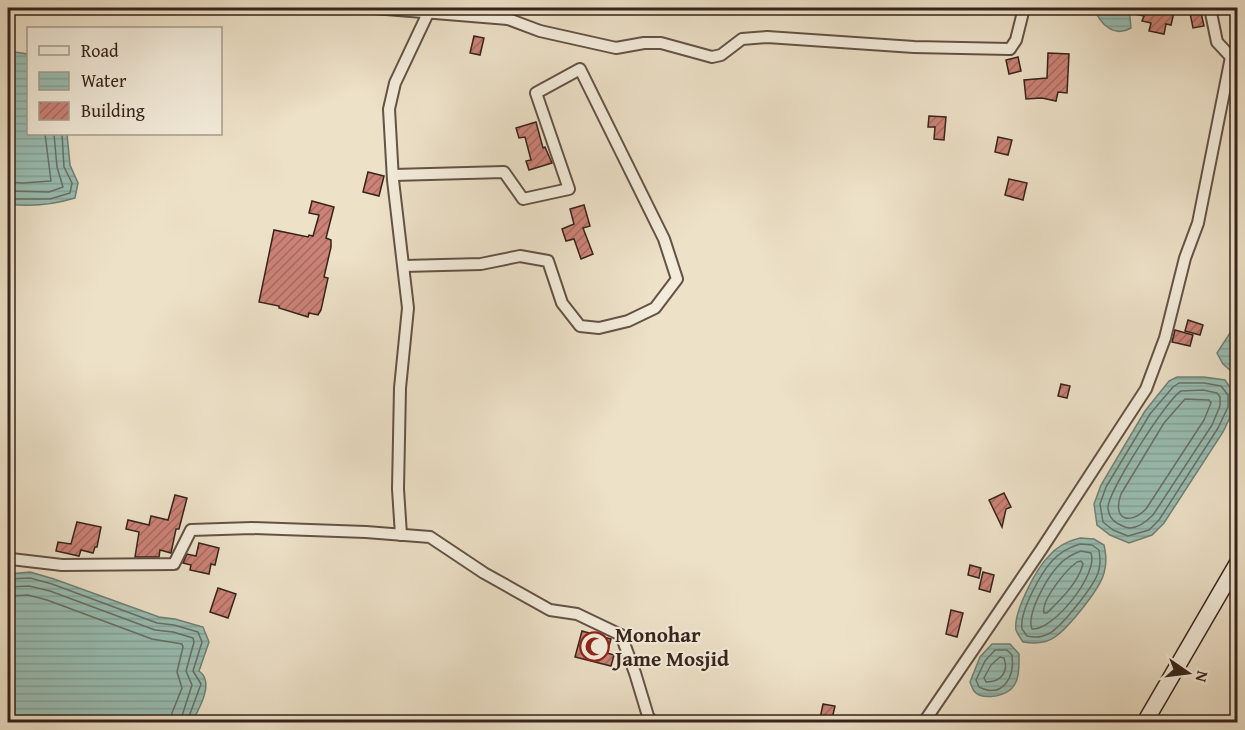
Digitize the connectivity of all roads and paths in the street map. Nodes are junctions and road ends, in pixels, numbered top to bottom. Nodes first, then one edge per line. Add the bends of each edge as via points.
1 (374, 8) edge
2 (499, 8) edge
3 (1024, 8) edge
4 (1210, 8) edge
5 (429, 11) junction
6 (508, 19) junction
7 (1234, 57) edge
8 (393, 175) junction
9 (404, 266) junction
10 (401, 535) junction
11 (8, 561) edge
12 (1238, 562) edge
13 (652, 723) edge
14 (924, 723) edge
15 (1145, 723) edge

1 - 5 street
2 - 6 street
3 - 6 street via 1010,49 767,37 742,39 712,57 661,43 616,48 540,31
4 - 7 street via 1217,42
5 - 6 street
5 - 8 street via 395,83 389,109
7 - 14 street via 1198,222 1146,389
8 - 9 street
8 - 9 street via 504,172 524,199 569,189 536,93 580,69 663,239 677,279 655,308 628,321 599,328 580,326 562,303 548,261 520,256 481,264
9 - 10 street via 408,308 400,388
10 - 11 street via 252,528 191,530 174,564 62,565
10 - 13 street via 430,537 550,610 577,614 621,635
12 - 15 street

